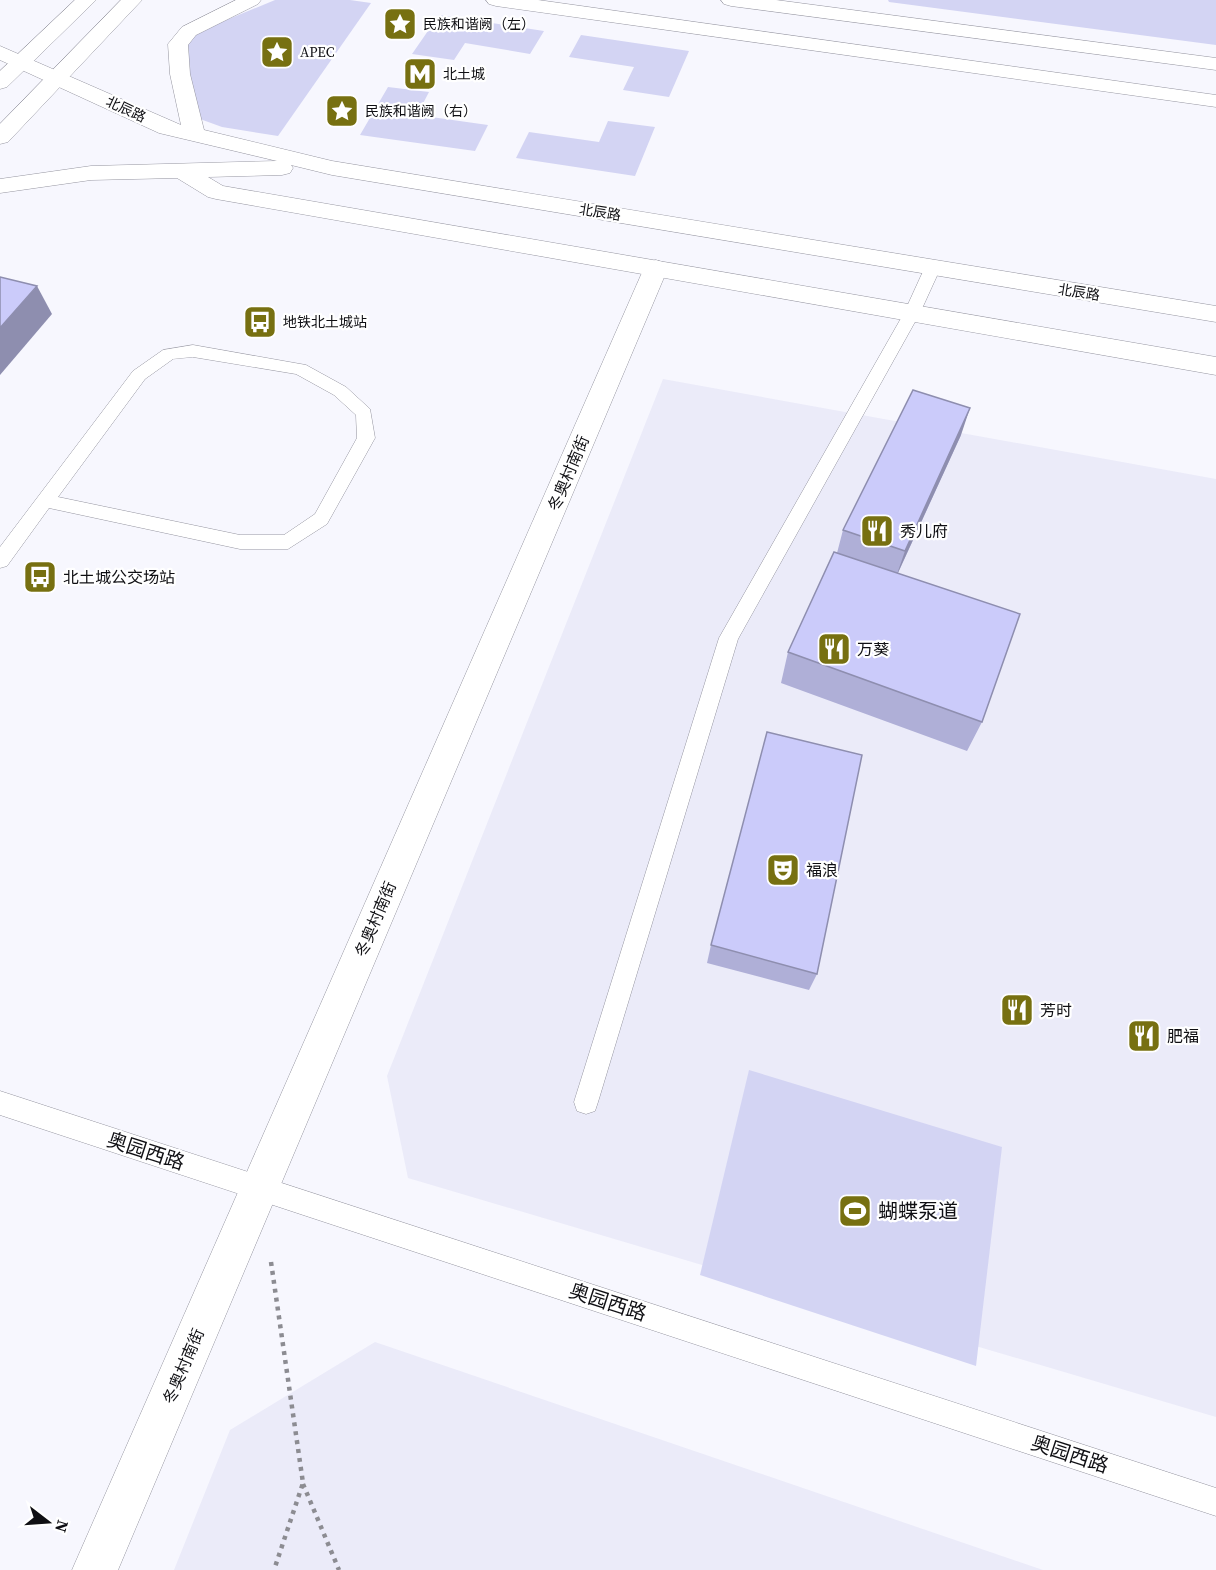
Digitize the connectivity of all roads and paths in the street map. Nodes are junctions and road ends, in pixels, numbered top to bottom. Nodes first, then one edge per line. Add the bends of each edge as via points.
1 (86, 0) edge
2 (132, 0) edge
3 (251, 0) edge
4 (496, 0) edge
5 (731, 0) edge
6 (0, 52) edge
7 (22, 62) junction
8 (1216, 64) edge
9 (0, 65) edge
10 (58, 78) junction
11 (0, 83) edge
12 (1216, 101) edge
13 (194, 134) junction
14 (0, 137) edge
15 (326, 166) junction
16 (181, 170) junction
17 (0, 186) edge
18 (933, 267) junction
19 (656, 268) junction
20 (912, 313) junction
21 (1216, 314) edge
22 (1216, 366) edge
23 (46, 501) junction
24 (0, 561) edge
25 (586, 1102) dead end
26 (0, 1103) edge
27 (260, 1187) junction
28 (270, 1258) dead end
29 (303, 1483) junction
30 (1216, 1502) edge
31 (95, 1570) edge
32 (274, 1570) edge
33 (339, 1570) edge

1 - 7 main road
2 - 10 main road
3 - 13 main road via 189,31 178,44 180,74
4 - 12 main road
5 - 8 main road
6 - 7 main road, 北辰路
7 - 9 main road
7 - 10 main road, 北辰路
7 - 11 main road
10 - 13 main road, 北辰路 via 167,128
10 - 14 main road
13 - 15 main road, 北辰路
15 - 16 main road
15 - 18 main road, 北辰路
16 - 17 main road via 91,173
16 - 19 main road via 216,192
18 - 20 lane
18 - 21 main road, 北辰路
19 - 20 main road
19 - 27 main road, 冬奥村南街
20 - 22 main road
20 - 25 lane via 729,638
23 - 23 lane via 240,542 288,542 321,519 366,438 364,413 340,391 300,369 193,351 169,354 139,375
23 - 24 lane
26 - 27 lane, 奥园西路
27 - 30 lane, 奥园西路
27 - 31 main road, 冬奥村南街
28 - 29 path
29 - 32 path
29 - 33 path

